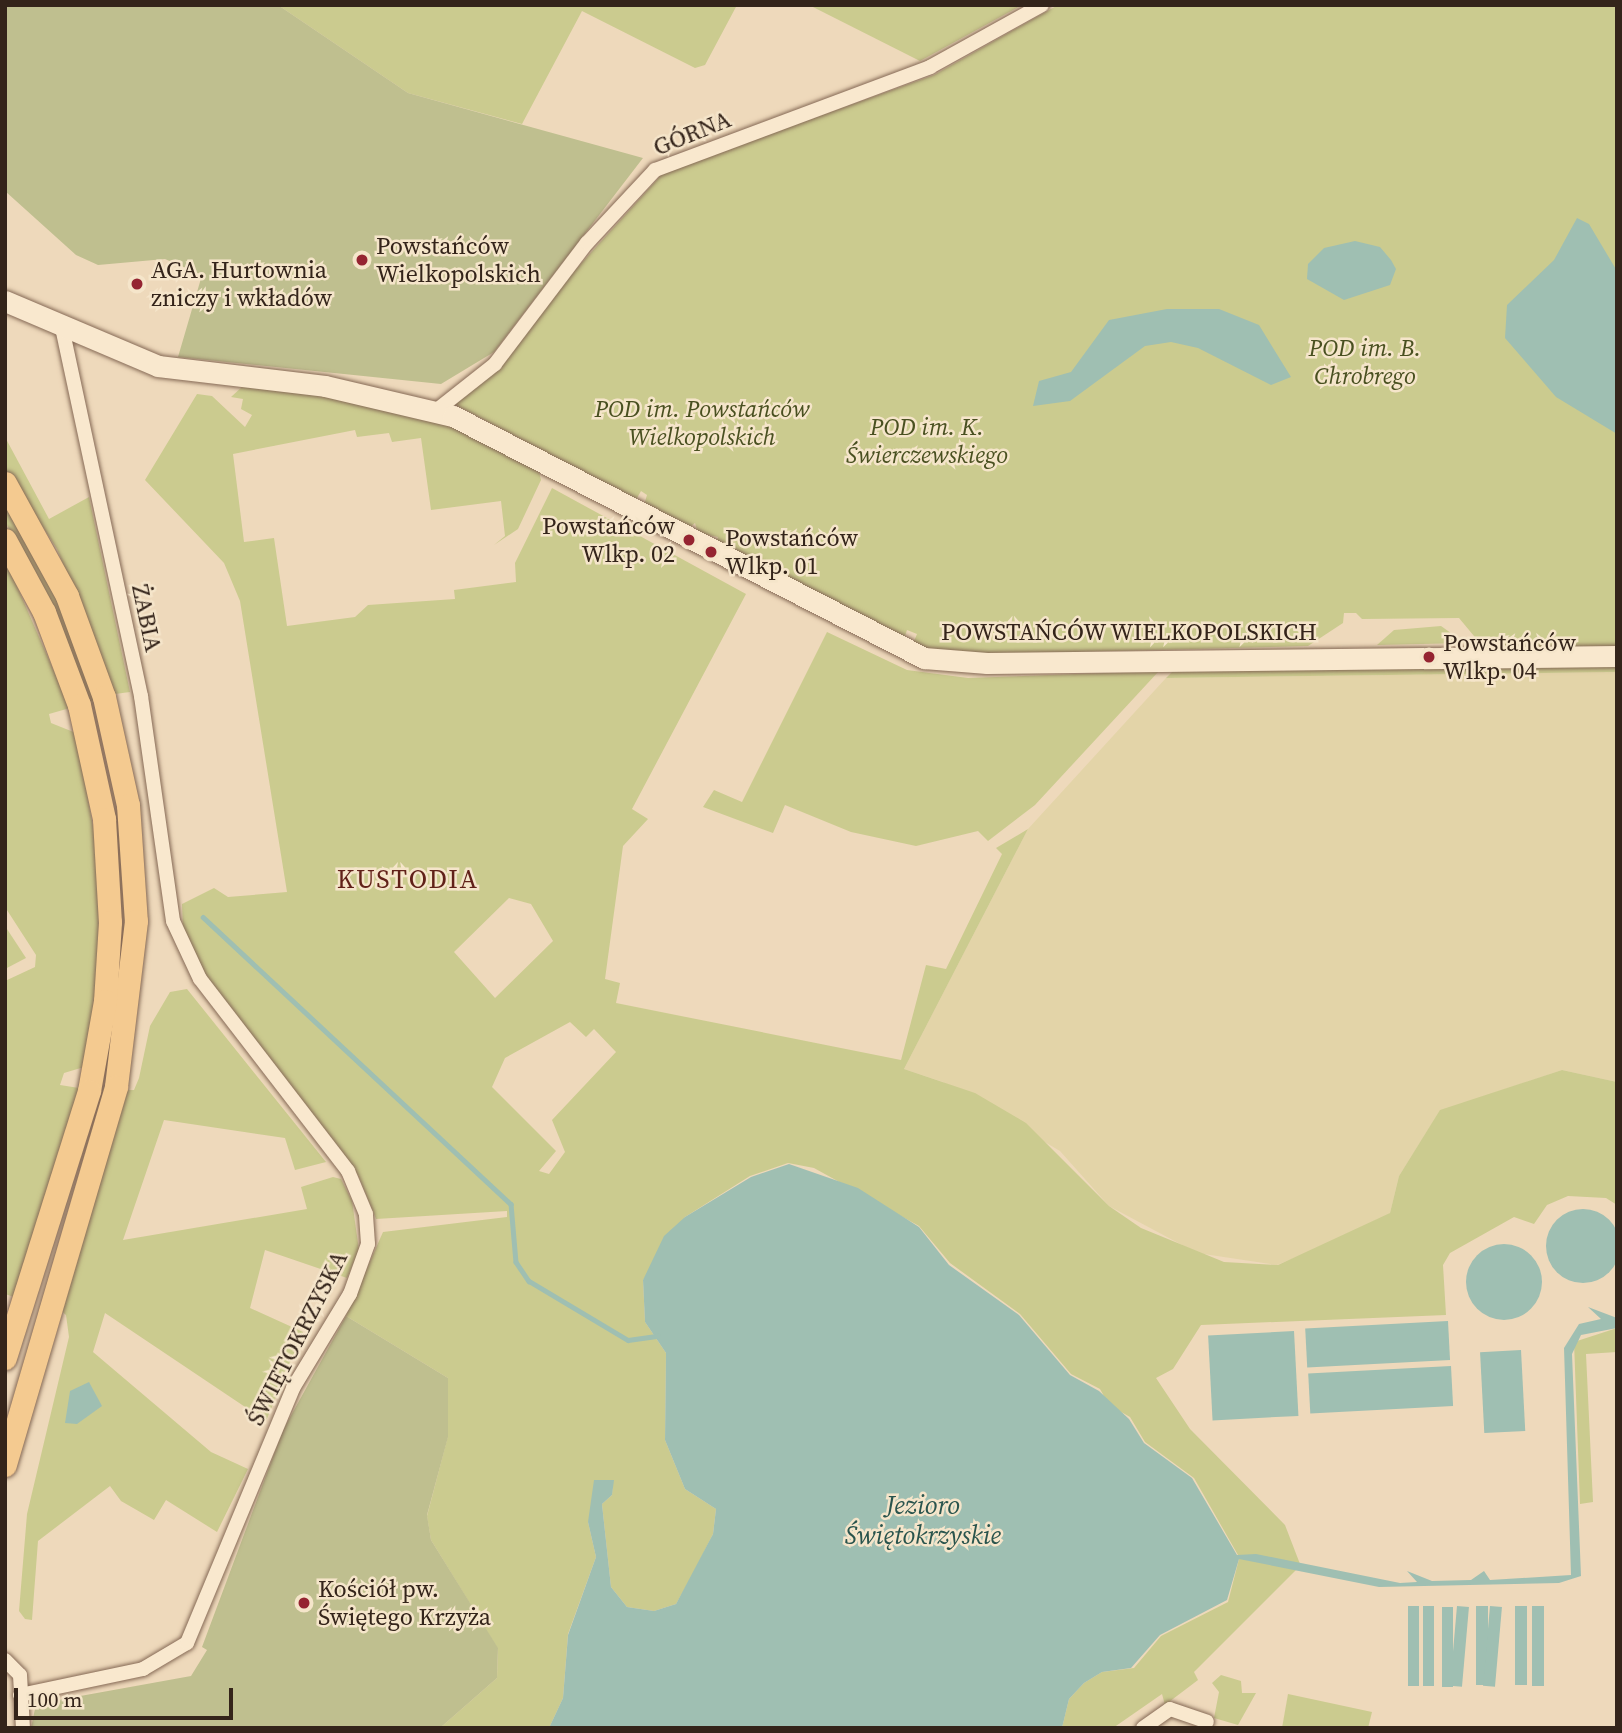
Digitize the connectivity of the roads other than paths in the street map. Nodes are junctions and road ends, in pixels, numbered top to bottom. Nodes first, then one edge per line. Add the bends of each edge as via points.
1 (1042, 5) edge
2 (5, 301) edge
3 (62, 327) junction
4 (437, 410) junction
5 (5, 483) edge
6 (5, 540) edge
7 (1617, 656) edge
8 (173, 921) joint
9 (5, 1358) edge
10 (5, 1465) edge
11 (5, 1660) edge
12 (20, 1695) junction
13 (1207, 1722) dead end
14 (23, 1728) edge
15 (1143, 1728) edge

1 - 4 street, GÓRNA via 930,67 655,170 587,243 495,364
2 - 3 street, POWSTAŃCÓW WIELKOPOLSKICH
3 - 4 street, POWSTAŃCÓW WIELKOPOLSKICH via 185,373 325,386
3 - 8 street, ŻABIA via 141,696
4 - 7 street, POWSTAŃCÓW WIELKOPOLSKICH via 924,658 987,663
5 - 10 main road via 67,596 104,697 127,797 136,896 131,1001 116,1087
6 - 9 main road via 44,612 79,705 101,799 110,907 105,1001 89,1091
8 - 12 street, ŚWIĘTOKRZYSKA via 200,979 348,1171 366,1214 368,1244 351,1294 288,1398 187,1643 143,1669
11 - 12 street via 17,1669
12 - 14 street
13 - 15 street via 1170,1709

